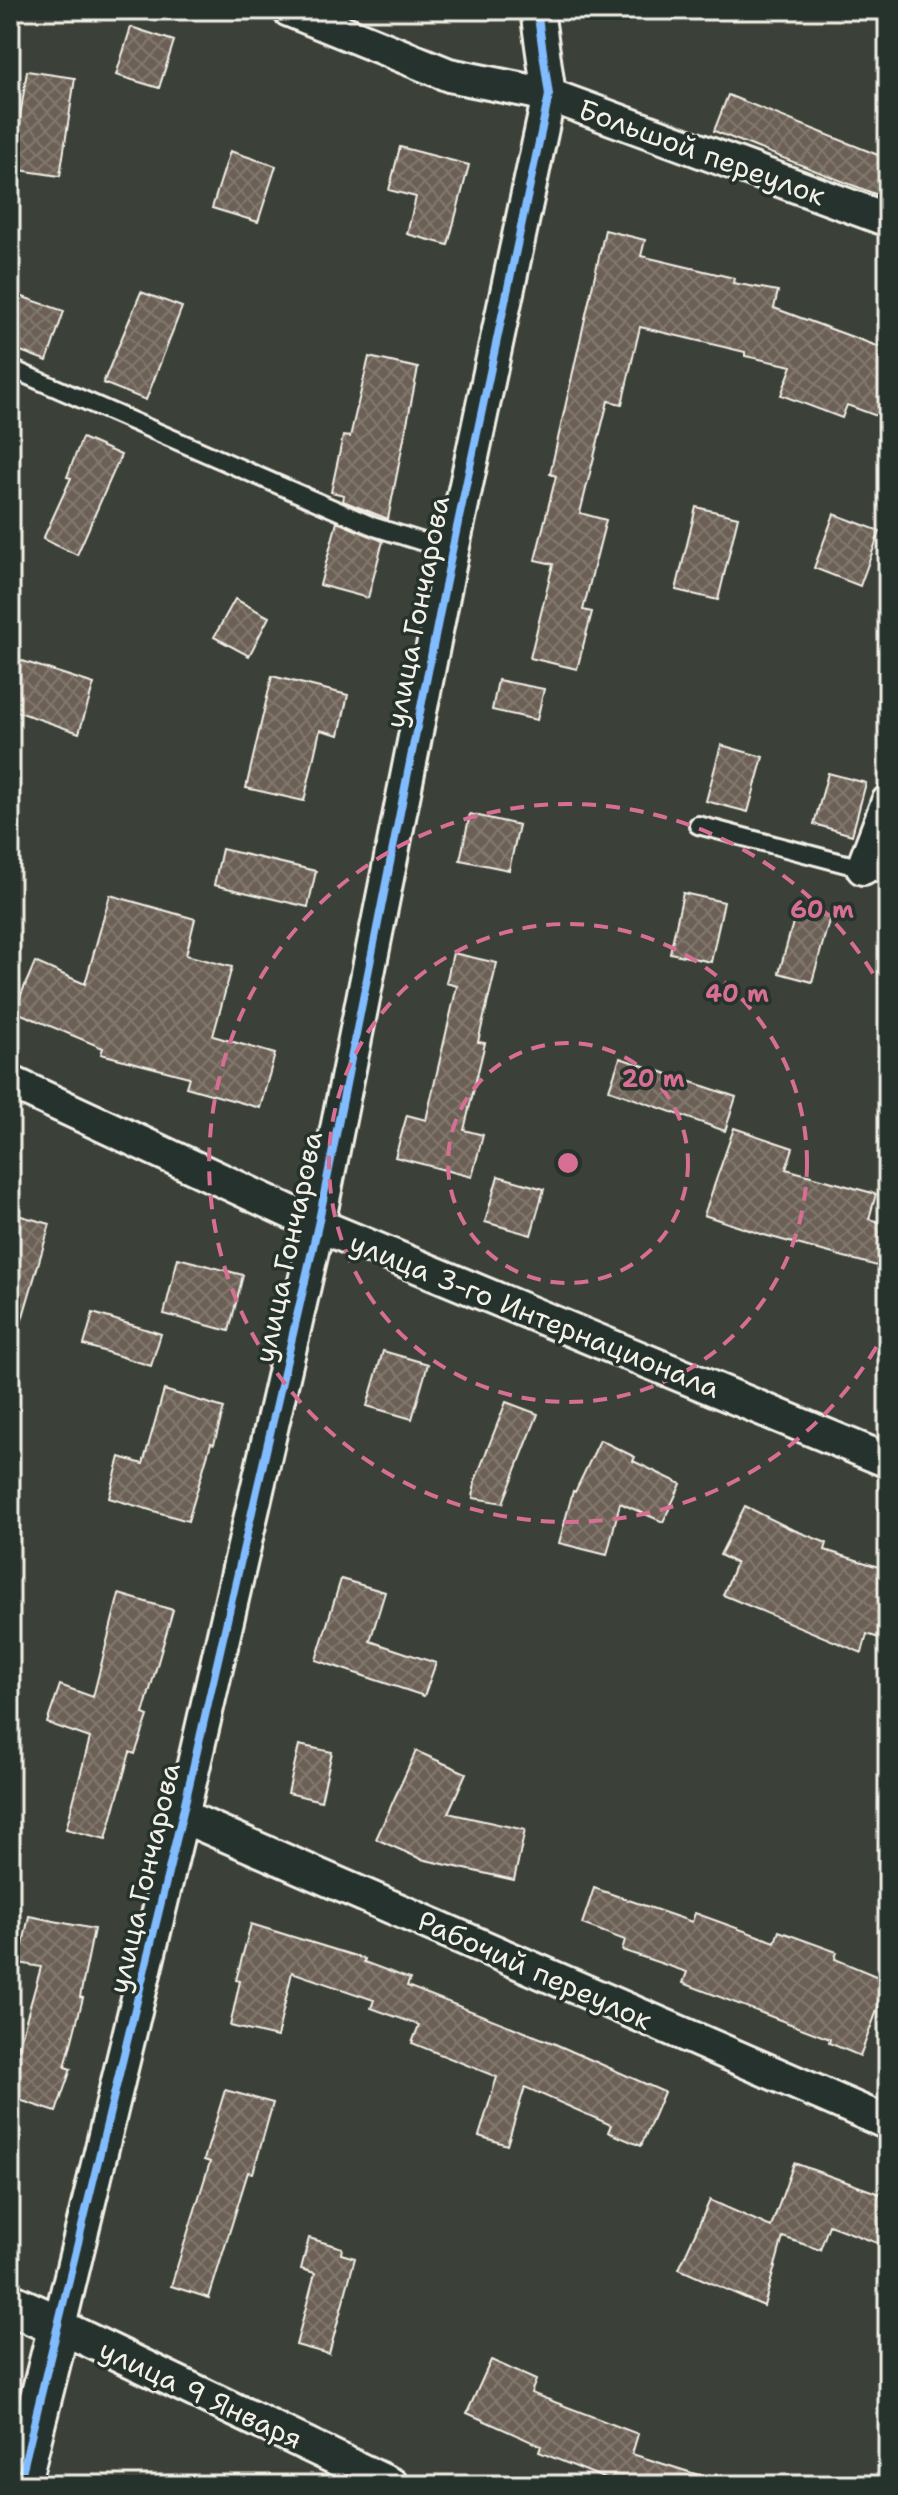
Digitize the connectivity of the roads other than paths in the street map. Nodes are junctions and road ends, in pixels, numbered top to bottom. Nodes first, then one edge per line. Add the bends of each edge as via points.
1 (289, 10) edge
2 (537, 10) edge
3 (549, 95) junction
4 (888, 220) edge
5 (10, 368) edge
6 (452, 551) junction
7 (888, 802) edge
8 (698, 825) dead end
9 (875, 872) edge
10 (10, 1082) edge
11 (318, 1225) junction
12 (888, 1461) edge
13 (182, 1816) junction
14 (888, 2123) edge
15 (10, 2304) edge
16 (59, 2326) junction
17 (19, 2485) edge
18 (392, 2485) edge

1 - 3 street, Большой переулок via 449,75
2 - 3 street, улица Гончарова
3 - 4 street, Большой переулок
3 - 6 street, улица Гончарова
5 - 6 lane via 375,527
6 - 11 street, улица Гончарова
7 - 9 street
8 - 9 lane
10 - 11 street, улица 3-го Интернационала
11 - 12 street, улица 3-го Интернационала
11 - 13 street, улица Гончарова
13 - 14 street, Рабочий переулок
13 - 16 street, улица Гончарова
15 - 16 street, улица 9 Января
16 - 17 street, улица Гончарова
16 - 18 street, улица 9 Января

